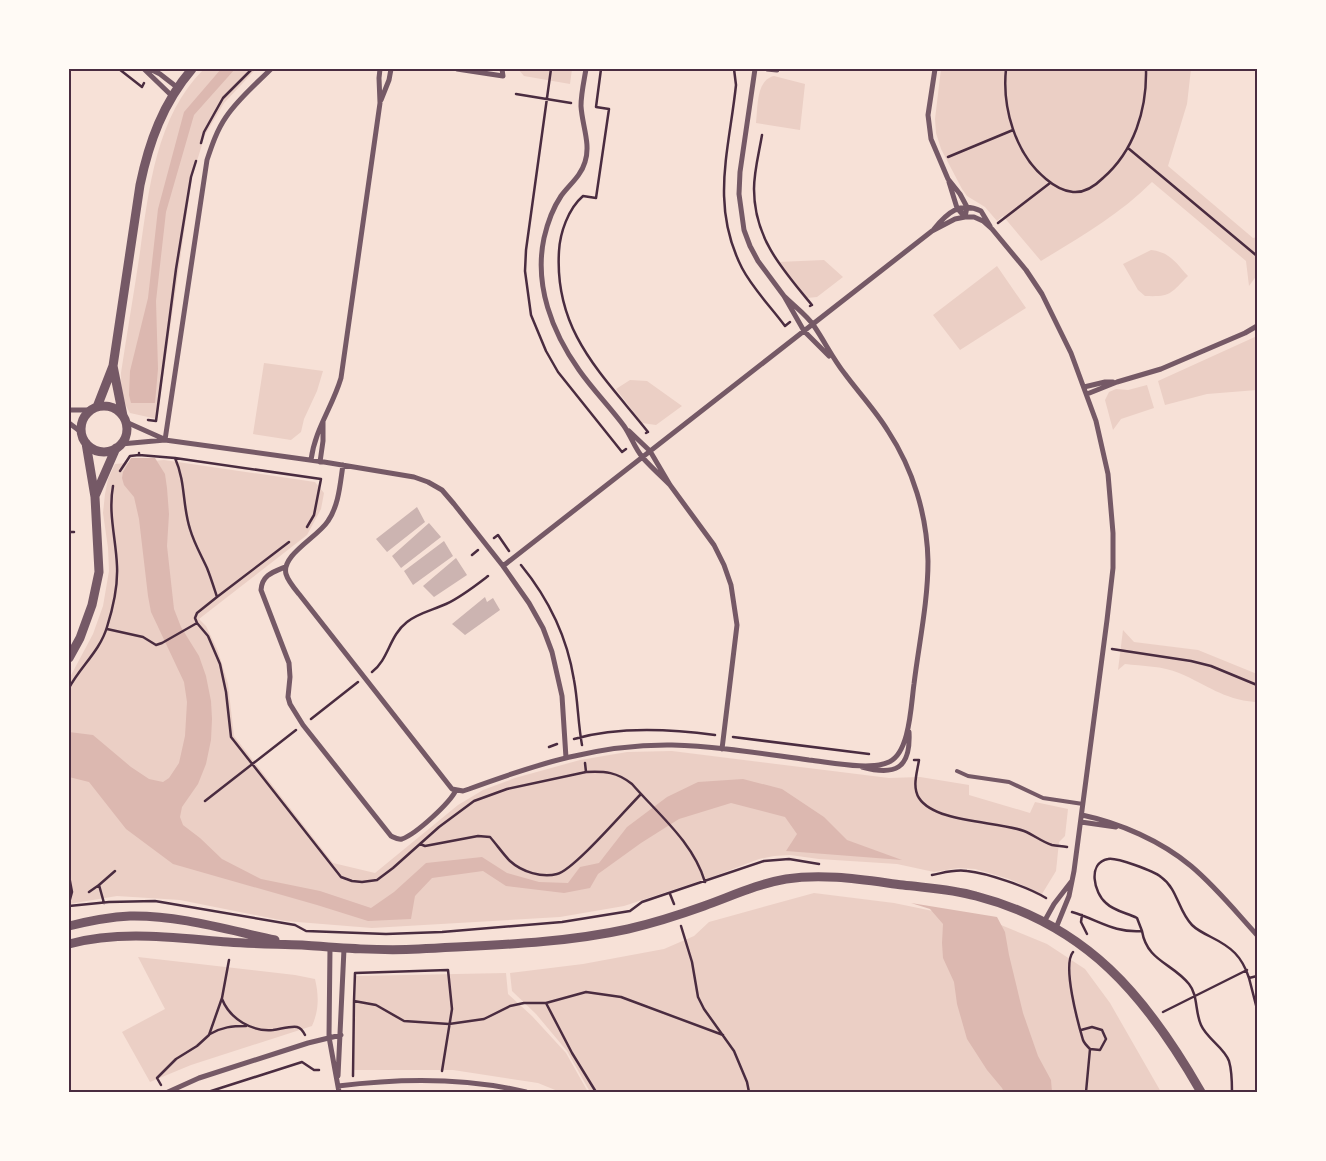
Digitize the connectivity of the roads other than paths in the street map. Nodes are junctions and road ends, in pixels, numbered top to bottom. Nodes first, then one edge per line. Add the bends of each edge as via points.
1 (144, 69) edge
2 (150, 69) edge
3 (192, 69) edge
4 (271, 69) edge
5 (380, 69) edge
6 (391, 69) edge
7 (457, 69) edge
8 (502, 69) edge
9 (586, 69) edge
10 (755, 69) edge
11 (767, 69) edge
12 (935, 69) edge
13 (777, 70) dead end
14 (178, 88) junction
15 (172, 96) junction
16 (380, 102) junction
17 (948, 179) junction
18 (967, 207) junction
19 (956, 208) junction
20 (965, 217) junction
21 (992, 228) junction
22 (932, 231) junction
23 (784, 296) junction
24 (813, 324) junction
25 (1257, 326) edge
26 (804, 331) junction
27 (835, 362) junction
28 (113, 366) junction
29 (1117, 382) junction
30 (1084, 387) junction
31 (1086, 394) junction
32 (94, 409) junction
33 (69, 410) edge
34 (124, 419) junction
35 (323, 422) junction
36 (69, 423) edge
37 (81, 432) junction
38 (165, 440) junction
39 (636, 442) junction
40 (86, 443) junction
41 (119, 446) junction
42 (650, 451) junction
43 (642, 458) junction
44 (311, 460) junction
45 (320, 462) junction
46 (342, 465) junction
47 (670, 485) junction
48 (95, 496) junction
49 (503, 566) junction
50 (285, 567) junction
51 (69, 658) edge
52 (722, 749) junction
53 (566, 758) junction
54 (956, 770) dead end
55 (456, 790) junction
56 (1083, 804) junction
57 (1082, 815) junction
58 (1081, 822) junction
59 (1124, 828) junction
60 (1072, 880) junction
61 (1044, 922) junction
62 (69, 926) edge
63 (1056, 928) junction
64 (1257, 935) edge
65 (69, 944) edge
66 (302, 946) junction
67 (330, 948) junction
68 (344, 949) junction
69 (340, 1035) junction
70 (329, 1037) junction
71 (338, 1089) edge
72 (168, 1092) edge
73 (526, 1092) edge
74 (1201, 1092) edge

1 - 15 street
2 - 14 street
3 - 14 street
4 - 38 street via 226,117 207,160
5 - 16 street
6 - 16 street
7 - 8 street via 503,76
9 - 39 street via 581,105 587,140 585,163 560,197 550,219 542,256 542,280 554,328 565,348 579,371
10 - 23 street via 740,172 740,211 750,246
11 - 13 street
12 - 17 street via 929,127 934,148
14 - 15 street
15 - 28 street via 154,132 146,158
16 - 35 street via 340,378
17 - 18 street
17 - 19 street
18 - 19 street
18 - 20 street
18 - 21 street via 981,211
19 - 20 street
19 - 22 street
20 - 21 street via 983,221
20 - 22 street
21 - 30 street via 1042,294
22 - 24 street
23 - 24 street
23 - 26 street
24 - 26 street
24 - 27 street
25 - 29 street via 1161,369
26 - 27 street
26 - 42 street
27 - 52 street via 899,449 926,529 926,593 908,726 900,752 890,762 882,764 854,765
28 - 32 street
28 - 34 street
29 - 30 street
29 - 31 street
30 - 31 street
31 - 56 street via 1102,443 1112,506 1113,568
32 - 33 street
32 - 34 street via 111,407
32 - 37 street via 83,420
34 - 38 street
34 - 41 street via 125,437
35 - 44 street via 316,435
35 - 45 street
36 - 37 street
37 - 40 street
38 - 41 street
38 - 44 street
39 - 42 street
39 - 43 street
40 - 41 street via 103,452
40 - 48 street
41 - 48 street
42 - 43 street
42 - 47 street
43 - 47 street
43 - 49 street
44 - 45 street
45 - 46 street
46 - 49 street via 414,477 442,490
46 - 50 street via 334,512 318,534 290,557
47 - 52 street via 714,545 736,606 736,644
48 - 51 street via 99,550 97,589 80,638
49 - 53 street via 529,603 552,652 562,696
50 - 55 street via 288,580
50 - 55 street via 268,575 261,584 261,590 288,663 290,704 309,732 396,839 402,839 446,805
52 - 53 street via 642,745
53 - 55 street via 470,790
54 - 56 lane via 968,776 1009,782 1043,798
56 - 57 street
57 - 58 street
57 - 59 street
58 - 59 street
58 - 60 street
59 - 64 street via 1151,840 1192,867
60 - 61 street
60 - 63 street via 1070,896
61 - 63 street
61 - 68 street via 999,902 946,889 809,876 758,885 677,915 602,934 457,946
62 - 66 street via 130,916 159,918 194,922
63 - 74 street via 1114,972 1132,992
65 - 66 street via 108,937 141,936
66 - 67 street
67 - 68 street
67 - 70 street
68 - 69 street
69 - 70 street
69 - 71 street
70 - 71 street
70 - 72 street via 199,1078
71 - 73 street via 372,1082 442,1080

